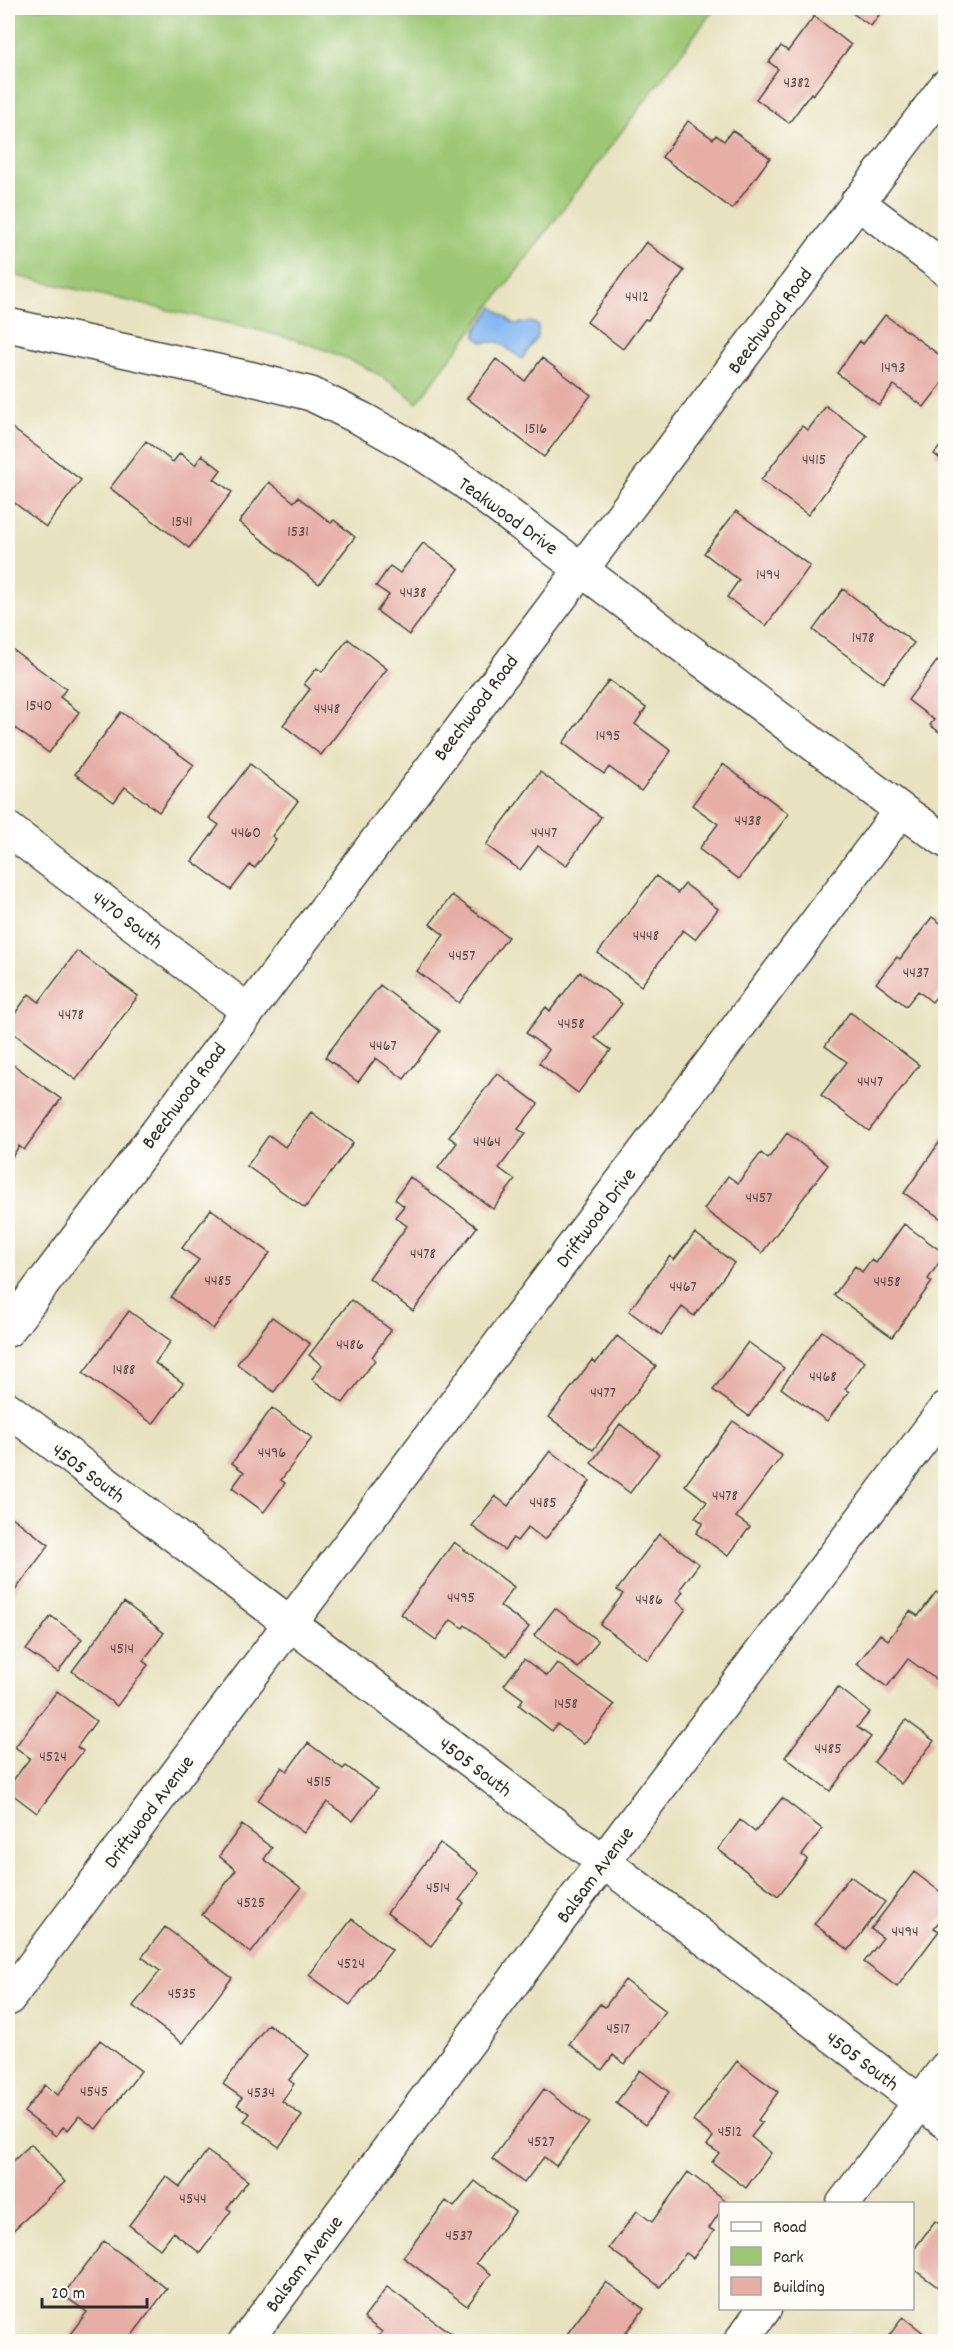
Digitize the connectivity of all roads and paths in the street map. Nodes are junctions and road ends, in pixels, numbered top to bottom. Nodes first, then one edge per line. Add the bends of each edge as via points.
1 (945, 86) edge
2 (858, 202) junction
3 (945, 268) edge
4 (8, 325) edge
5 (580, 568) junction
6 (901, 810) junction
7 (8, 829) edge
8 (945, 841) edge
9 (248, 1010) junction
10 (8, 1330) edge
11 (945, 1408) edge
12 (8, 1410) edge
13 (288, 1624) junction
14 (603, 1862) junction
15 (8, 1999) edge
16 (945, 2068) edge
17 (920, 2102) junction
18 (945, 2122) edge
19 (845, 2202) edge
20 (764, 2310) edge
21 (245, 2342) edge
22 (740, 2342) edge

1 - 2 street, Beechwood Road
2 - 3 street
2 - 5 street, Beechwood Road
4 - 5 street, Teakwood Drive via 311,394 414,448
5 - 6 street, Teakwood Drive
5 - 9 street, Beechwood Road
6 - 8 street, Teakwood Drive
6 - 13 street, Driftwood Drive
7 - 9 street, 4470 South
9 - 10 street, Beechwood Road
11 - 14 street, Balsam Avenue
12 - 13 street, 4505 South
13 - 14 street, 4505 South
13 - 15 street, Driftwood Avenue
14 - 17 street, 4505 South
14 - 21 street, Balsam Avenue
16 - 17 street
17 - 18 street, 4505 South
17 - 19 street
20 - 22 street

